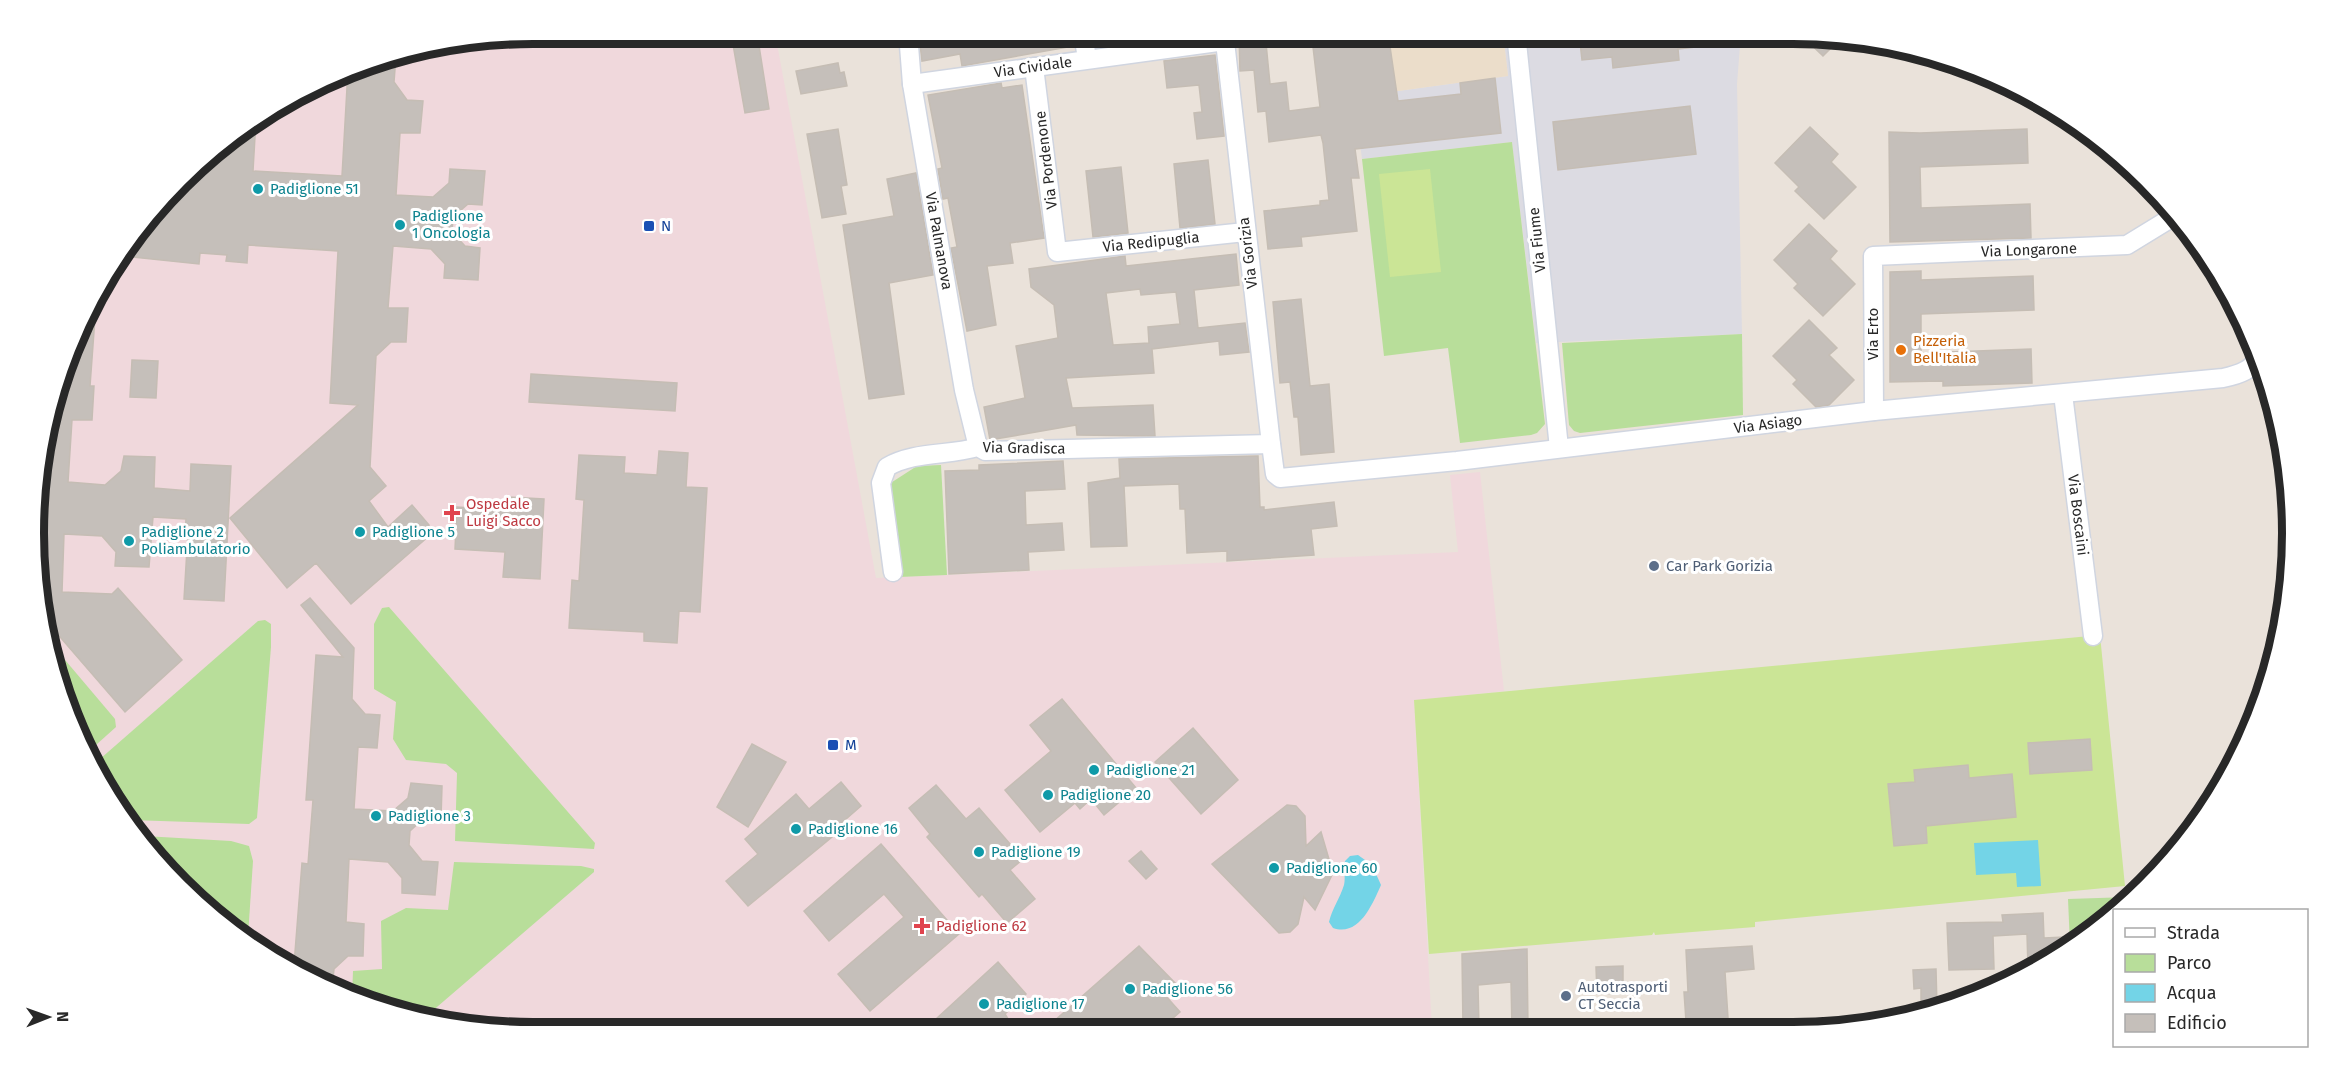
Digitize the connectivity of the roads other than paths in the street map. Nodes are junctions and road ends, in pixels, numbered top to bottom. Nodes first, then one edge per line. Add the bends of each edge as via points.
1 (909, 44) edge
2 (1085, 44) edge
3 (1181, 44) edge
4 (1226, 44) edge
5 (1517, 44) edge
6 (1087, 59) junction
7 (1034, 67) junction
8 (912, 84) junction
9 (2169, 220) edge
10 (1245, 232) junction
11 (1057, 252) joint
12 (1873, 256) joint
13 (2253, 364) edge
14 (2063, 394) junction
15 (1874, 411) junction
16 (1271, 444) junction
17 (978, 447) junction
18 (1559, 448) junction
19 (1275, 474) joint
20 (893, 572) dead end
21 (2093, 636) dead end

1 - 8 street, Via Palmanova
2 - 6 street
3 - 6 street, Via Cividale
4 - 10 street, Via Gorizia
5 - 18 street, Via Fiume
6 - 7 street, Via Cividale
7 - 8 street, Via Cividale
7 - 11 street, Via Pordenone
8 - 17 street, Via Palmanova via 964,390
9 - 12 street, Via Longarone via 2127,246
10 - 11 street, Via Redipuglia
10 - 16 street, Via Gorizia
12 - 15 street, Via Erto
13 - 14 street, Via Asiago via 2223,378
14 - 15 street, Via Asiago
14 - 21 street, Via Boscaini
15 - 18 street, Via Asiago
16 - 17 street, Via Gradisca via 985,451
16 - 19 street, Via Gorizia
17 - 20 street, Via Gradisca via 903,459 887,467 881,483
18 - 19 street, Via Asiago via 1286,479

